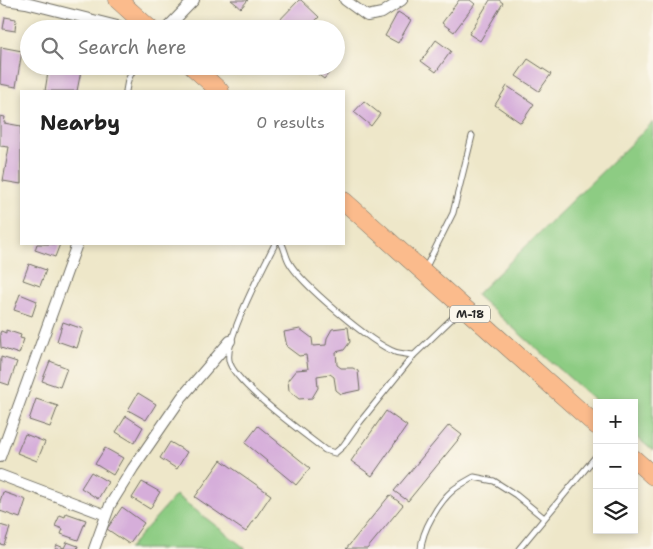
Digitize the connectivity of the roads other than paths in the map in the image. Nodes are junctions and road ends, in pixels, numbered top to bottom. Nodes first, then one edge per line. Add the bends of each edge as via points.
1 (6, 0) edge
2 (118, 0) edge
3 (194, 0) edge
4 (345, 0) edge
5 (402, 0) edge
6 (93, 20) edge
7 (140, 20) edge
8 (175, 20) edge
9 (130, 75) edge
10 (202, 75) edge
11 (126, 90) edge
12 (219, 90) edge
13 (472, 136) dead end
14 (345, 202) edge
15 (77, 245) edge
16 (274, 245) edge
17 (282, 245) edge
18 (424, 272) junction
19 (464, 308) junction
20 (230, 341) junction
21 (414, 355) junction
22 (593, 422) edge
23 (0, 457) edge
24 (593, 460) edge
25 (638, 463) edge
26 (0, 475) edge
27 (653, 476) edge
28 (106, 515) junction
29 (544, 518) junction
30 (94, 549) edge
31 (422, 549) edge
32 (519, 549) edge

1 - 6 street
2 - 7 highway
3 - 8 street
4 - 5 street via 367,16 382,13
9 - 11 lane
10 - 12 highway
13 - 18 lane via 453,213
14 - 18 highway, М-18
15 - 23 street
16 - 20 lane
17 - 21 lane via 289,262 303,280 341,314 377,343 396,352
18 - 19 highway, М-18
19 - 21 lane
19 - 22 highway, М-18
20 - 21 lane via 229,360 236,374 325,450 335,453
20 - 28 street via 182,397 133,468
24 - 29 lane
25 - 27 highway
26 - 28 street
28 - 30 street
29 - 31 lane via 494,481 474,477 453,490 433,515
29 - 32 lane

